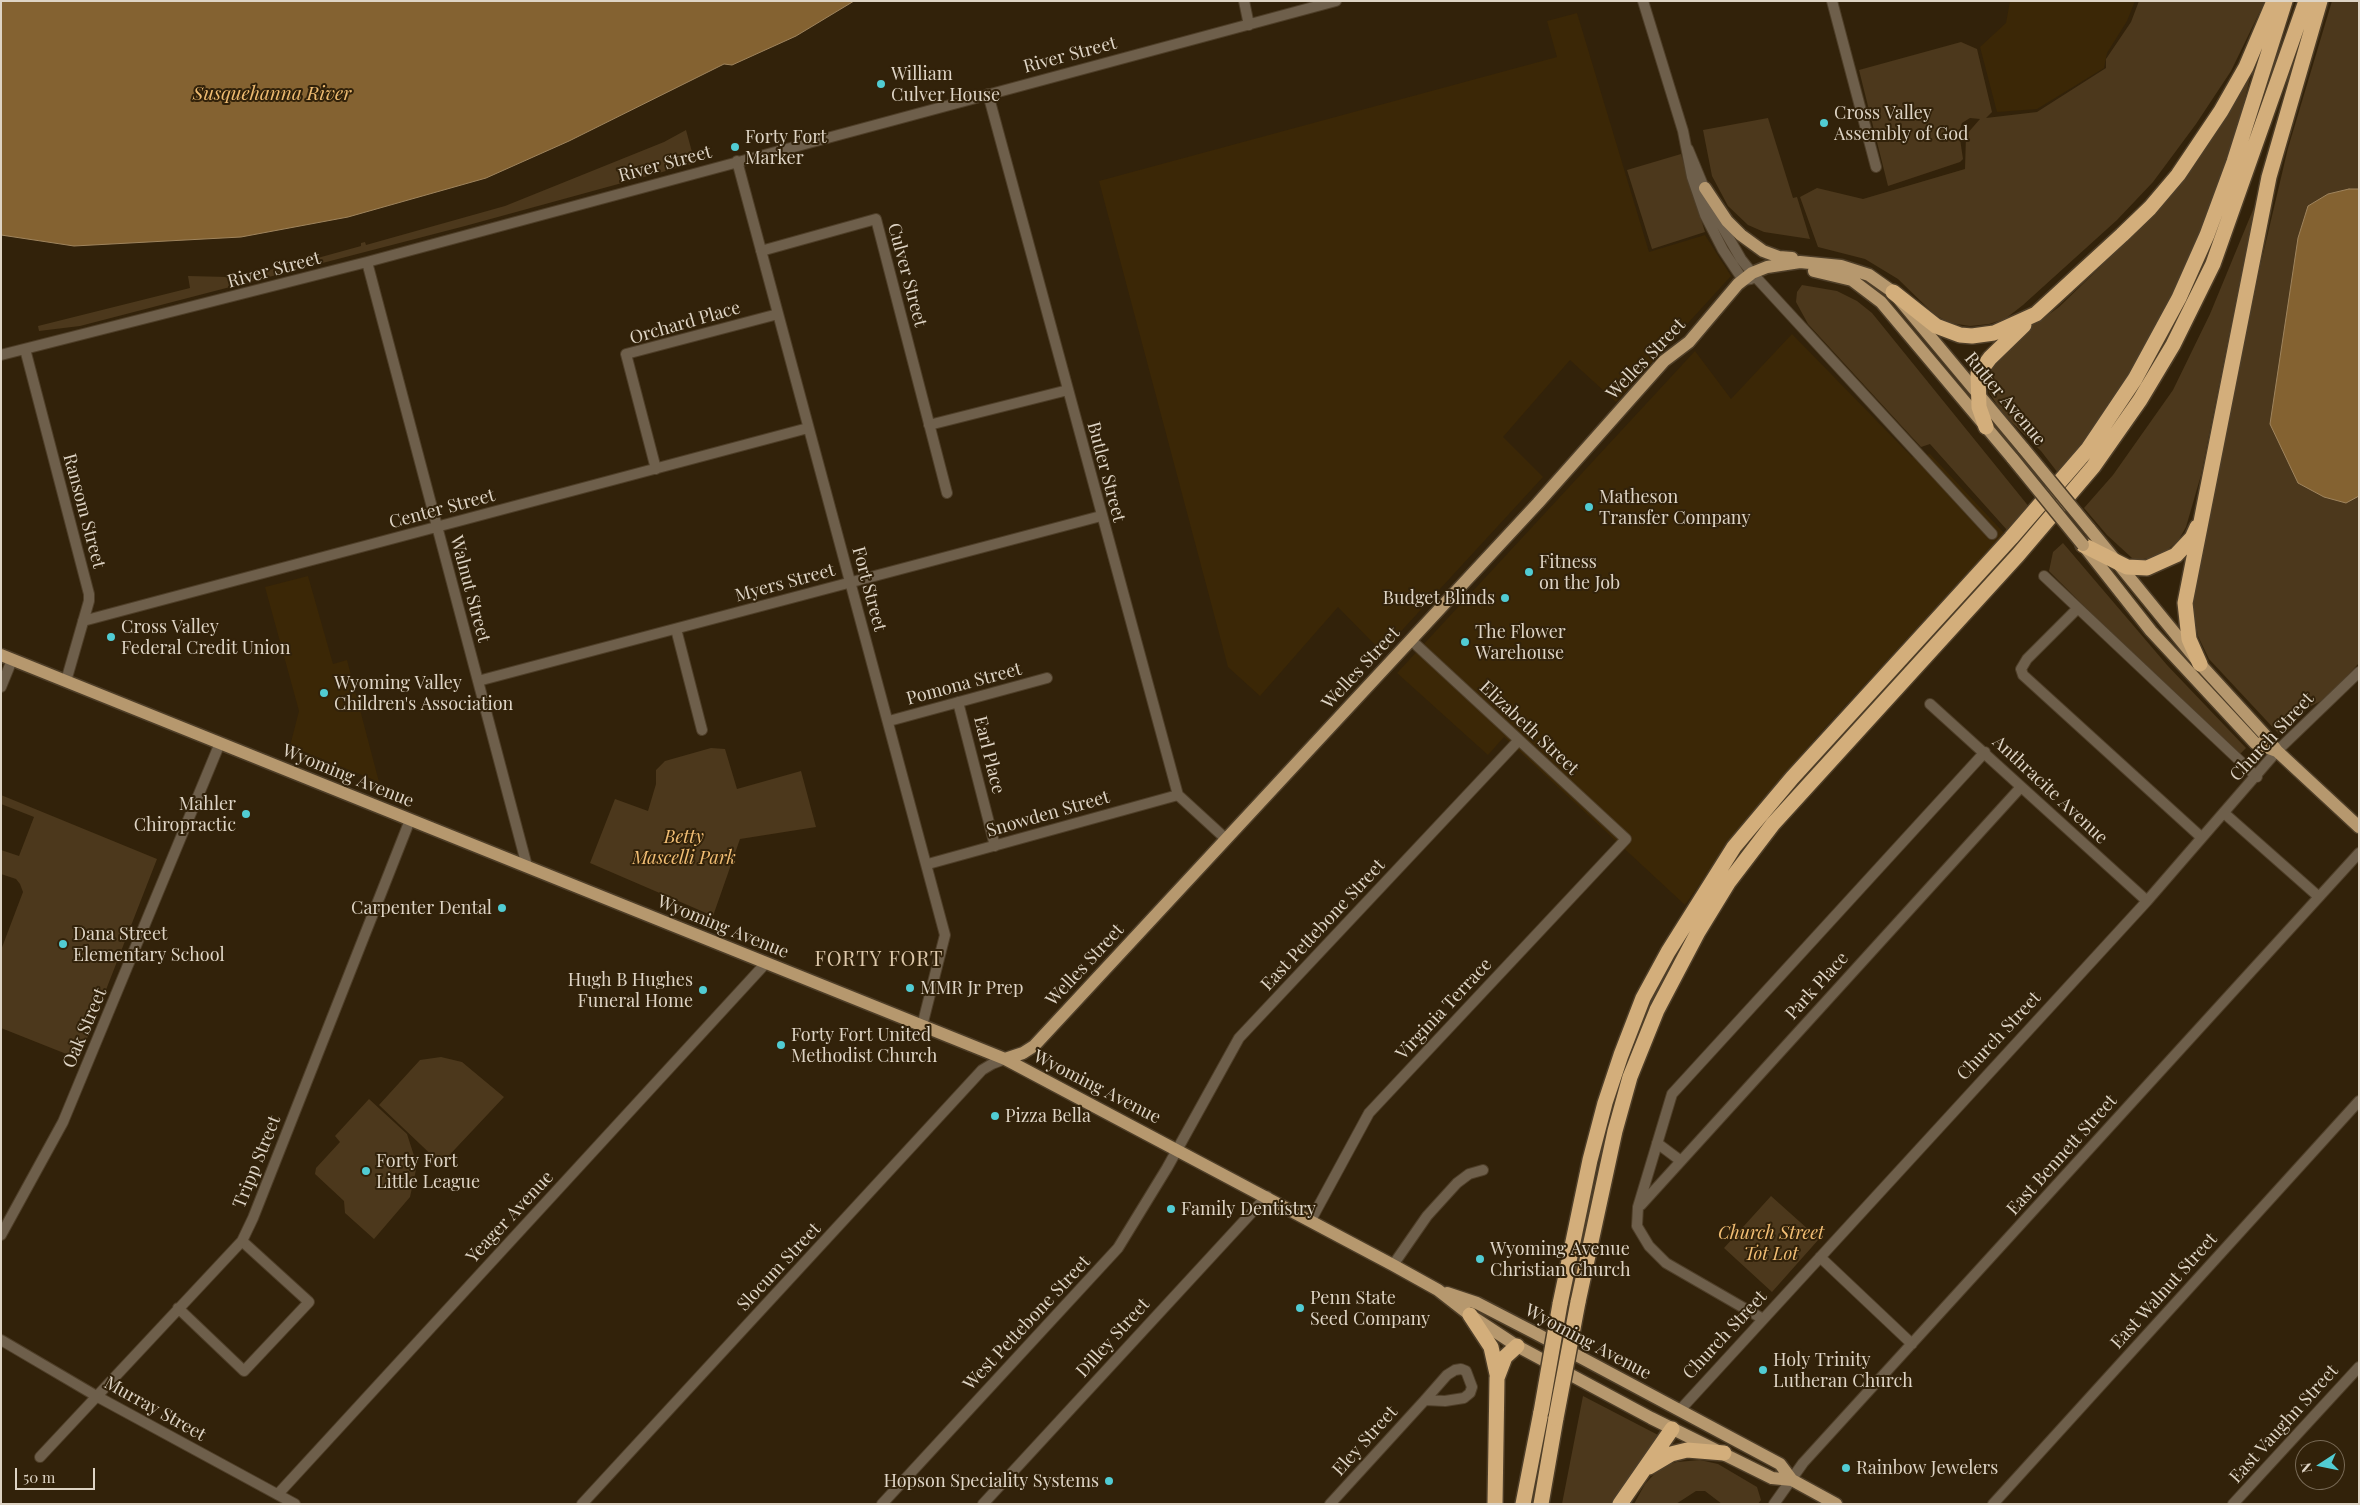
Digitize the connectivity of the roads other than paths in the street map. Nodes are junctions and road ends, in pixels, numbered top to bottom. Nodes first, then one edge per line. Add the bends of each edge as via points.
1 (1244, 1) edge
2 (1336, 1) edge
3 (1643, 1) edge
4 (1832, 1) edge
5 (2274, 1) edge
6 (2285, 1) edge
7 (2306, 1) edge
8 (2320, 1) edge
9 (1249, 25) junction
10 (988, 94) junction
11 (1688, 149) junction
12 (737, 161) junction
13 (1876, 166) dead end
14 (1705, 188) junction
15 (761, 251) junction
16 (367, 262) junction
17 (1824, 263) junction
18 (1747, 280) junction
19 (1892, 292) junction
20 (778, 314) junction
21 (2036, 314) junction
22 (25, 349) junction
23 (1, 355) edge
24 (1068, 390) junction
25 (1977, 394) junction
26 (930, 425) junction
27 (1986, 427) junction
28 (808, 428) junction
29 (656, 469) junction
30 (947, 493) dead end
31 (2204, 510) junction
32 (1101, 516) junction
33 (437, 528) junction
34 (1992, 534) dead end
35 (2083, 545) junction
36 (2118, 564) junction
37 (2044, 576) dead end
38 (850, 582) junction
39 (2078, 608) junction
40 (83, 621) junction
41 (676, 629) junction
42 (1411, 640) junction
43 (7, 657) edge
44 (2200, 664) junction
45 (2359, 672) edge
46 (1048, 678) dead end
47 (66, 681) junction
48 (478, 681) junction
49 (1, 687) edge
50 (958, 702) junction
51 (1930, 704) dead end
52 (889, 721) junction
53 (702, 730) dead end
54 (1518, 741) junction
55 (220, 743) junction
56 (2277, 751) junction
57 (1985, 752) junction
58 (2257, 777) junction
59 (2021, 787) junction
60 (1178, 795) junction
61 (2224, 813) junction
62 (410, 820) junction
63 (2359, 827) edge
64 (2201, 837) junction
65 (1226, 839) junction
66 (1626, 839) joint
67 (995, 846) junction
68 (2359, 853) edge
69 (928, 864) junction
70 (527, 866) junction
71 (2319, 897) junction
72 (2146, 901) junction
73 (766, 963) junction
74 (922, 1026) junction
75 (1004, 1059) junction
76 (2359, 1101) edge
77 (1657, 1143) junction
78 (1177, 1149) junction
79 (1681, 1161) junction
80 (1483, 1170) dead end
81 (1267, 1196) junction
82 (1638, 1207) junction
83 (1310, 1220) junction
84 (1, 1235) edge
85 (242, 1240) junction
86 (1820, 1257) junction
87 (1394, 1264) junction
88 (1438, 1290) junction
89 (178, 1308) junction
90 (1470, 1316) junction
91 (1763, 1319) junction
92 (1537, 1334) junction
93 (1, 1340) edge
94 (1912, 1344) junction
95 (1517, 1346) junction
96 (2359, 1367) edge
97 (1497, 1378) junction
98 (98, 1397) junction
99 (1425, 1400) junction
100 (1680, 1410) junction
101 (1672, 1429) junction
102 (1724, 1453) junction
103 (40, 1457) dead end
104 (1643, 1470) junction
105 (1792, 1480) junction
106 (278, 1494) junction
107 (295, 1504) edge
108 (582, 1504) edge
109 (882, 1504) edge
110 (983, 1504) edge
111 (1330, 1504) edge
112 (1495, 1504) edge
113 (1523, 1504) edge
114 (1541, 1504) edge
115 (1620, 1504) edge
116 (1774, 1504) edge
117 (1836, 1504) edge
118 (1993, 1504) edge
119 (2233, 1504) edge

1 - 9 street
2 - 9 street, River Street
3 - 11 street
4 - 13 street
5 - 21 highway via 2246,68 2178,175 2150,208
6 - 113 highway, bridge via 2234,162 2207,235 2179,298 2135,379 2088,449 2012,538 1792,778 1734,847 1643,998 1605,1102 1590,1160
7 - 114 highway, bridge via 2213,264 2173,345 2140,400 2093,467 2018,556 1773,824 1728,883 1657,1010 1630,1077 1612,1141
8 - 31 highway via 2269,177
9 - 10 street, River Street
10 - 12 street, River Street
10 - 24 street, Butler Street
11 - 14 street
11 - 18 street via 1692,177 1705,215 1723,250
12 - 15 street, Fort Street
12 - 16 street, River Street
14 - 17 main road via 1727,221 1752,244 1779,257
14 - 18 street
15 - 20 street, Fort Street
15 - 26 street, Culver Street via 876,219
16 - 22 street, River Street
16 - 33 street, Walnut Street
17 - 18 main road, Rutter Avenue via 1781,264
17 - 19 main road, Rutter Avenue via 1869,275
18 - 27 main road, Rutter Avenue via 1782,271 1809,270 1838,275 1860,284 1881,302
18 - 34 street
18 - 42 main road, Welles Street via 1689,342 1664,361
19 - 21 highway via 1930,322 1960,335 1994,333
19 - 25 main road, Rutter Avenue
20 - 28 street, Fort Street
20 - 29 street, Orchard Place via 626,354
21 - 25 highway via 1978,374
22 - 23 street, River Street
22 - 40 street, Ransom Street via 89,594
24 - 26 street
24 - 32 street, Butler Street
25 - 27 highway
25 - 36 main road, Rutter Avenue, bridge
26 - 30 street, Culver Street
27 - 35 main road, Rutter Avenue, bridge
28 - 29 street, Center Street
28 - 38 street, Fort Street
29 - 33 street, Center Street
31 - 36 highway via 2192,538 2176,555 2147,568
31 - 44 highway via 2185,603 2189,639
32 - 38 street, Myers Street
32 - 60 street, Butler Street
33 - 40 street, Center Street
33 - 48 street, Walnut Street
35 - 36 highway
35 - 56 main road, Rutter Avenue via 2151,631 2256,743
36 - 44 main road, Rutter Avenue
37 - 39 street
38 - 41 street, Myers Street
38 - 52 street, Fort Street
39 - 58 street
39 - 64 street via 2028,659 2021,669 2022,675
40 - 47 street, Ransom Street
41 - 48 street, Myers Street
41 - 53 street
42 - 54 street, Elizabeth Street
42 - 65 main road, Welles Street
43 - 47 main road, Wyoming Avenue
43 - 49 street
44 - 56 main road, Rutter Avenue
45 - 56 street, Church Street
46 - 50 street, Pomona Street
47 - 55 main road, Wyoming Avenue
48 - 70 street, Walnut Street
50 - 52 street, Pomona Street
50 - 67 street, Earl Place
51 - 57 street, Anthracite Avenue
52 - 69 street, Fort Street
54 - 66 street, Elizabeth Street
54 - 78 street, East Pettebone Street via 1239,1038
55 - 62 main road, Wyoming Avenue
55 - 84 street, Oak Street via 63,1122
56 - 58 street, Church Street
56 - 63 main road, Rutter Avenue
57 - 59 street, Anthracite Avenue
57 - 77 street via 1672,1094
58 - 61 street, Church Street
59 - 72 street, Anthracite Avenue
59 - 79 street, Park Place
60 - 65 street
60 - 67 street, Snowden Street
61 - 64 street, Church Street
61 - 71 street
62 - 70 main road, Wyoming Avenue
62 - 85 street, Tripp Street
64 - 72 street, Church Street
65 - 75 main road, Welles Street via 1034,1046
66 - 83 street, Virginia Terrace via 1376,1105
67 - 69 street, Snowden Street
68 - 71 street, East Bennett Street
69 - 74 street, Fort Street via 946,935
70 - 73 main road, Wyoming Avenue
71 - 94 street, East Bennett Street
72 - 86 street, Church Street
73 - 74 main road, Wyoming Avenue
73 - 106 street, Yeager Avenue
74 - 75 main road, Wyoming Avenue
75 - 78 main road, Wyoming Avenue
75 - 108 street, Slocum Street via 982,1070
76 - 118 street, East Walnut Street
77 - 79 street
77 - 82 street
78 - 81 main road, Wyoming Avenue
78 - 109 street, West Pettebone Street via 1111,1257
79 - 82 street, Park Place
80 - 87 street via 1469,1174 1457,1183 1427,1216
81 - 83 main road, Wyoming Avenue
81 - 110 street, Dilley Street
82 - 91 street via 1637,1226 1649,1246 1666,1263
83 - 87 main road, Wyoming Avenue
85 - 89 street, Tripp Street
85 - 89 street via 309,1302 244,1371
86 - 91 street, Church Street
86 - 94 street
87 - 88 main road, Wyoming Avenue
88 - 90 main road, Wyoming Avenue
88 - 92 main road, Wyoming Avenue via 1477,1303
89 - 98 street, Tripp Street
90 - 95 main road, Wyoming Avenue
90 - 97 highway via 1490,1347
91 - 100 street, Church Street
92 - 95 main road
92 - 100 main road, Wyoming Avenue
93 - 98 street, Murray Street
94 - 105 street, East Bennett Street via 1803,1463
95 - 97 highway via 1502,1362
95 - 101 main road, Wyoming Avenue
96 - 119 street, East Vaughn Street
97 - 112 highway
98 - 103 street, Tripp Street
98 - 106 street, Murray Street
99 - 99 street, Eley Street via 1447,1375 1455,1370 1466,1371 1472,1387 1464,1398
99 - 111 street, Eley Street
100 - 101 main road, Church Street
100 - 105 main road, Wyoming Avenue via 1780,1464
101 - 102 main road, Wyoming Avenue
101 - 104 highway
102 - 104 highway via 1680,1452
102 - 105 main road, Wyoming Avenue via 1772,1478
104 - 115 highway
105 - 116 street, East Bennett Street
105 - 117 main road, Wyoming Avenue
106 - 107 street, Murray Street

